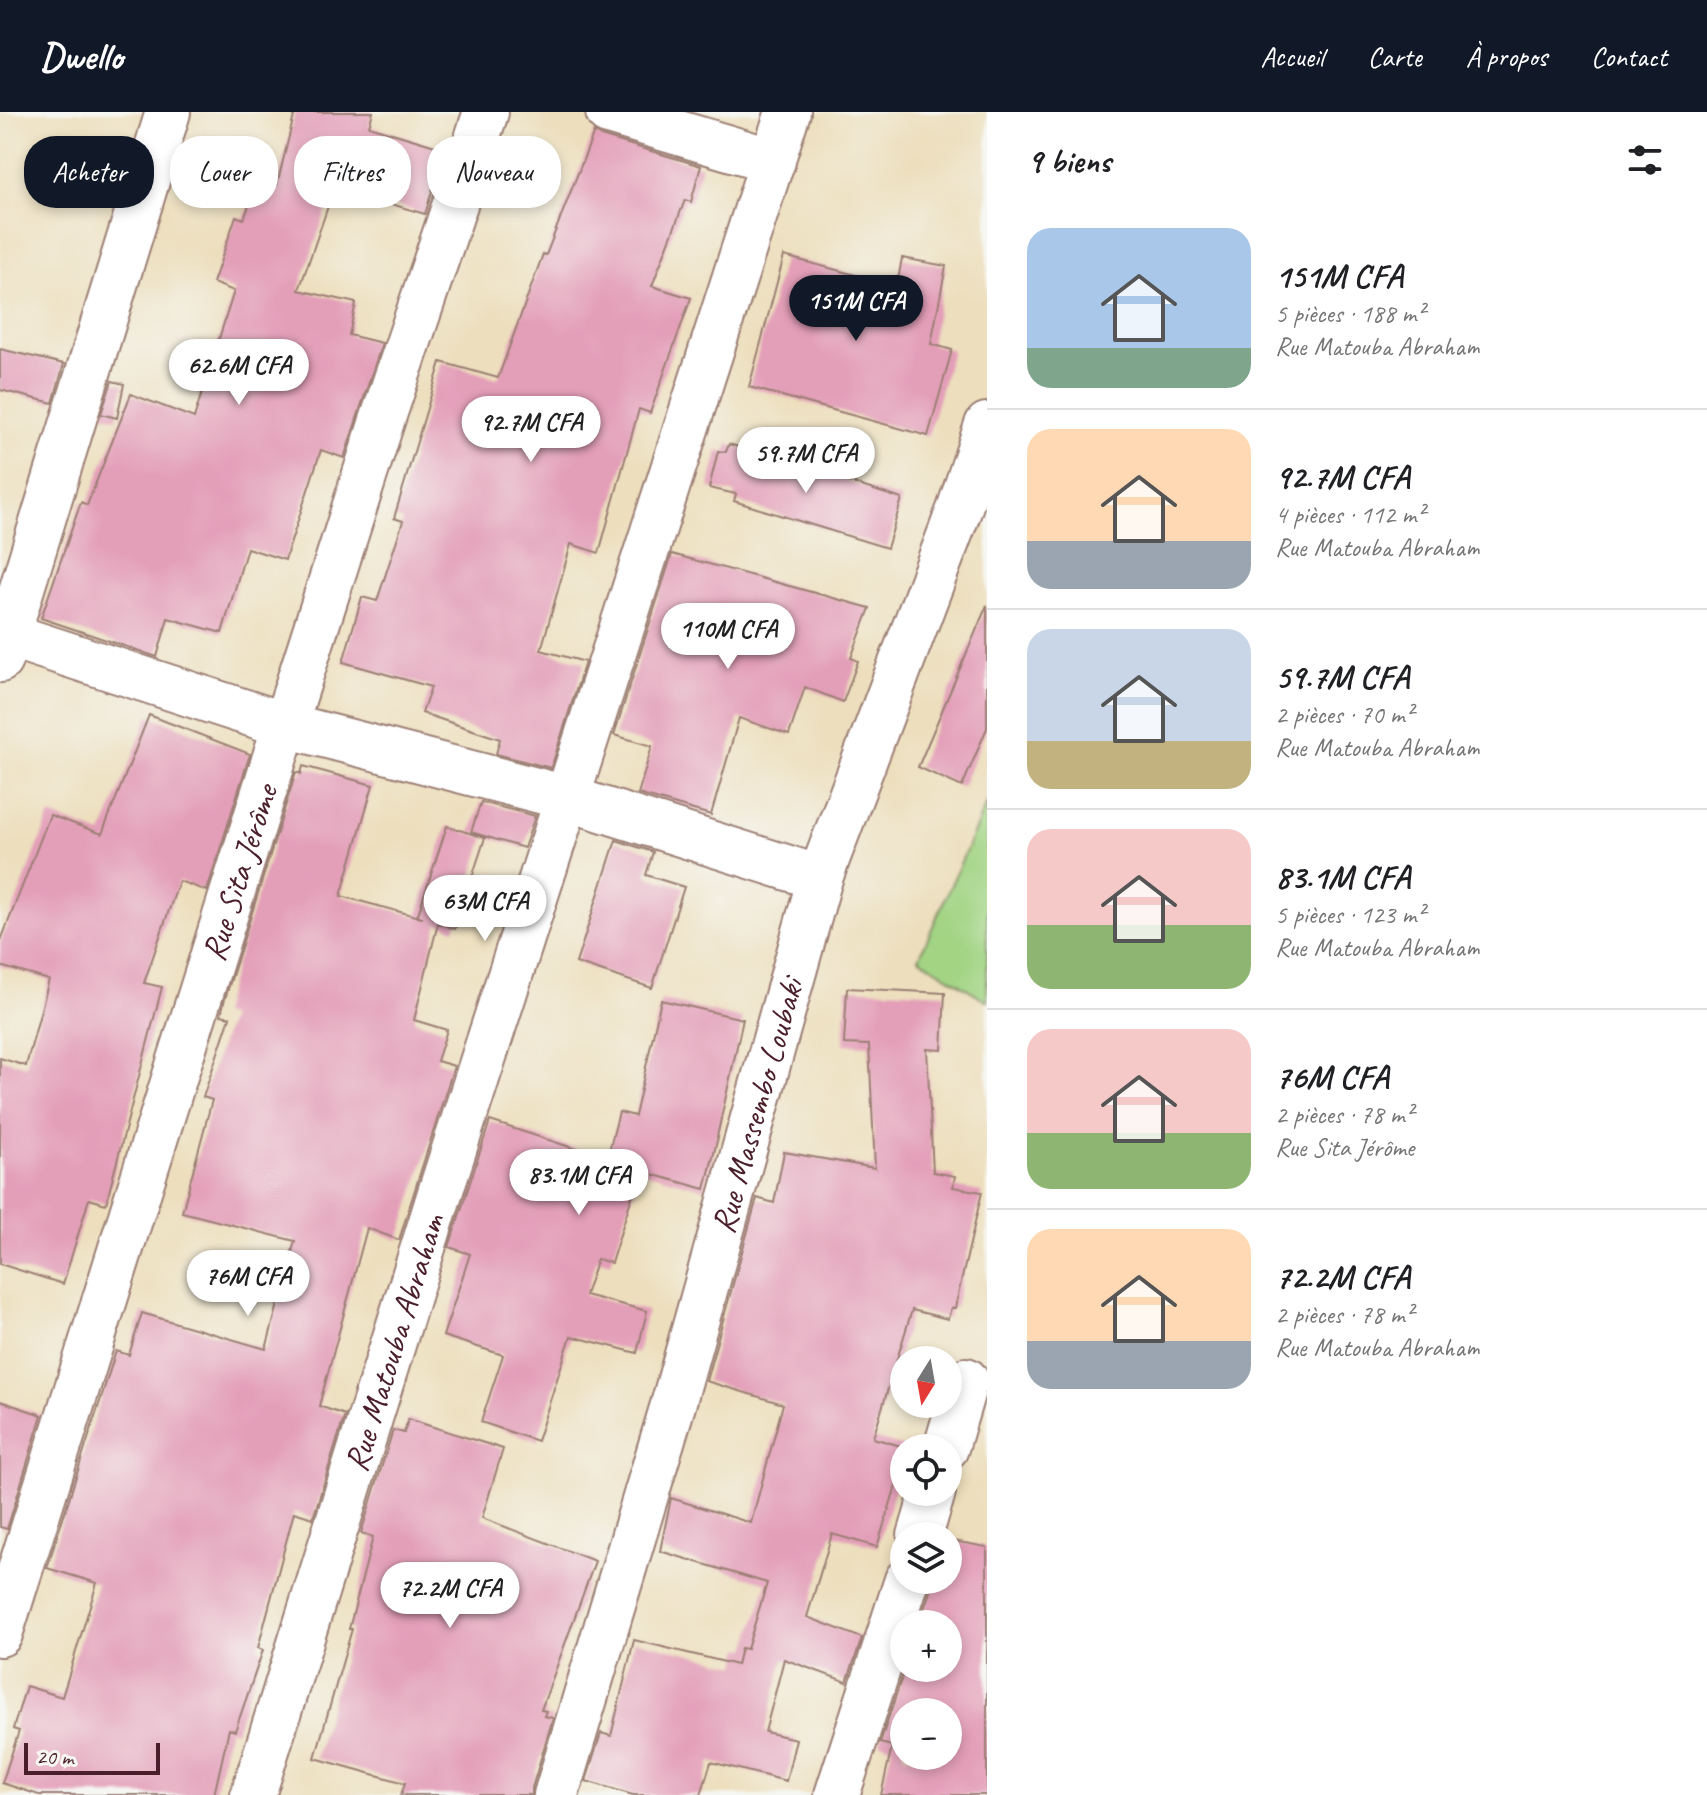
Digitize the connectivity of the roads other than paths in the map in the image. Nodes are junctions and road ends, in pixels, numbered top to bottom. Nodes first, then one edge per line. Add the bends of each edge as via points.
1 (168, 112) edge
2 (486, 112) edge
3 (608, 112) edge
4 (788, 112) edge
5 (773, 161) junction
6 (987, 425) edge
7 (4, 648) edge
8 (285, 725) junction
9 (567, 798) junction
10 (820, 878) junction
11 (966, 1380) dead end
12 (950, 1434) edge
13 (902, 1594) edge
14 (0, 1634) edge
15 (253, 1795) edge
16 (556, 1795) edge
17 (837, 1795) edge

1 - 7 street
2 - 8 street, Rue Sita Jérôme
3 - 5 street
4 - 5 street, Rue Matouba Abraham
5 - 9 street, Rue Matouba Abraham
6 - 10 street, Rue Massembo Loubaki
7 - 8 street
8 - 9 street
8 - 14 street, Rue Sita Jérôme
9 - 10 street
9 - 15 street, Rue Matouba Abraham
10 - 16 street, Rue Massembo Loubaki via 673,1405
11 - 12 street
13 - 17 street

